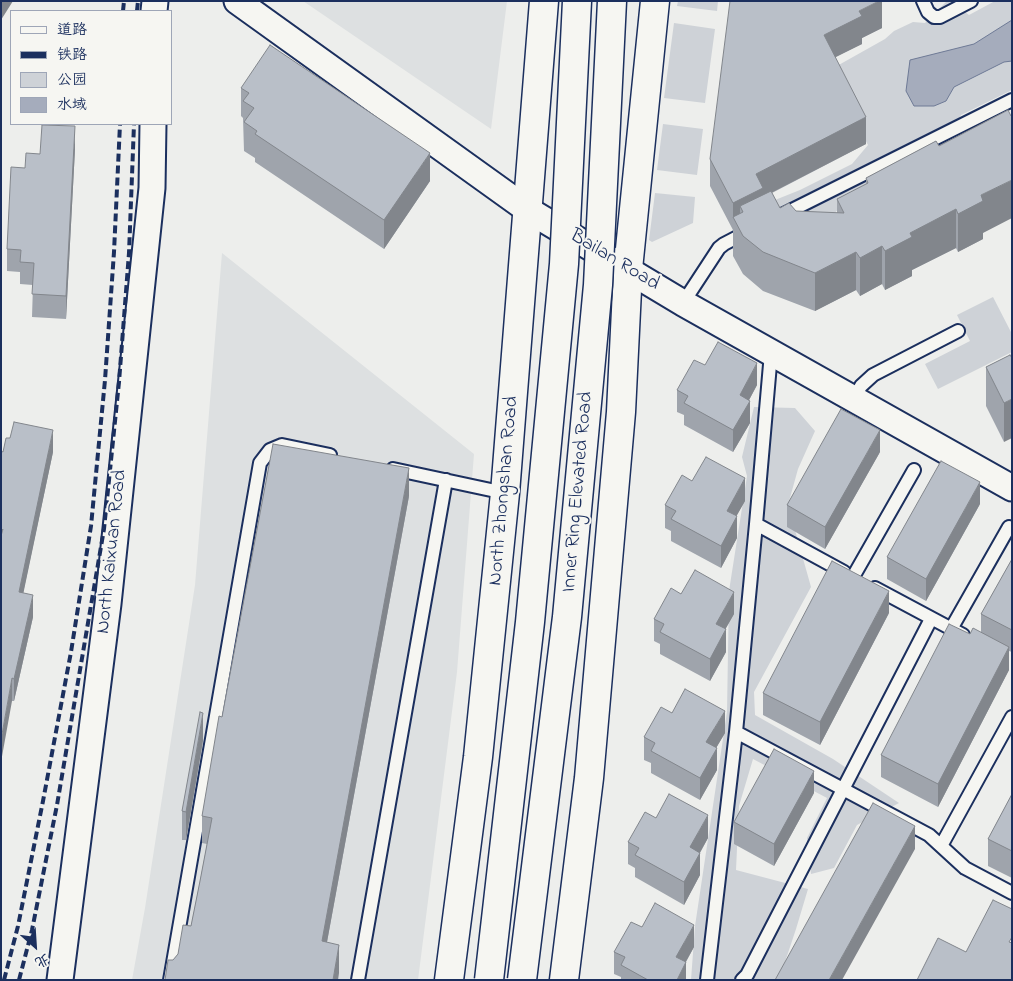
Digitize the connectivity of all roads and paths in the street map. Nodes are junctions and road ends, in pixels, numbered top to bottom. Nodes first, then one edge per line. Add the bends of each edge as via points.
1 (236, 1) edge
2 (544, 1) edge
3 (577, 1) edge
4 (612, 1) edge
5 (655, 1) edge
6 (923, 1) edge
7 (971, 1) edge
8 (1012, 100) edge
9 (153, 125) edge
10 (528, 210) junction
11 (628, 270) junction
12 (683, 304) junction
13 (958, 331) dead end
14 (771, 353) junction
15 (854, 399) junction
16 (340, 457) edge
17 (378, 466) edge
18 (914, 470) dead end
19 (446, 480) junction
20 (1012, 488) edge
21 (506, 493) junction
22 (756, 524) junction
23 (1009, 527) dead end
24 (853, 576) junction
25 (931, 619) junction
26 (952, 629) junction
27 (977, 643) edge
28 (1012, 717) edge
29 (736, 732) junction
30 (843, 790) junction
31 (941, 846) junction
32 (1012, 893) edge
33 (60, 980) edge
34 (170, 980) edge
35 (358, 980) edge
36 (449, 980) edge
37 (489, 980) edge
38 (522, 980) edge
39 (564, 980) edge
40 (707, 980) edge
41 (742, 980) edge

1 - 10 street, Bailan Road
2 - 10 main road, North Zhongshan Road
3 - 37 main road, Inner Ring Elevated Road, bridge via 564,273 530,622
4 - 38 main road, Inner Ring Elevated Road, bridge via 598,284 567,616
5 - 11 main road
6 - 7 lane via 928,12 940,17
8 - 12 lane via 724,244
9 - 33 street, North Kaixuan Road via 152,188 108,604
10 - 11 street, Bailan Road
10 - 21 main road, North Zhongshan Road
11 - 12 street, Bailan Road
11 - 39 main road via 621,412 590,778
12 - 14 street, Bailan Road
13 - 15 lane via 873,375 861,386
14 - 15 street, Bailan Road
14 - 22 lane
15 - 20 street, Bailan Road
16 - 34 lane via 282,445 270,450 260,463
17 - 19 lane
18 - 24 lane
19 - 21 lane
19 - 35 lane
21 - 36 main road, North Zhongshan Road via 478,757
22 - 24 lane
22 - 29 lane
23 - 26 lane
24 - 25 lane
25 - 26 lane
25 - 30 lane
26 - 27 lane
28 - 31 lane
29 - 30 lane
29 - 40 lane
30 - 31 lane via 929,835
30 - 41 lane
31 - 32 lane via 965,868

